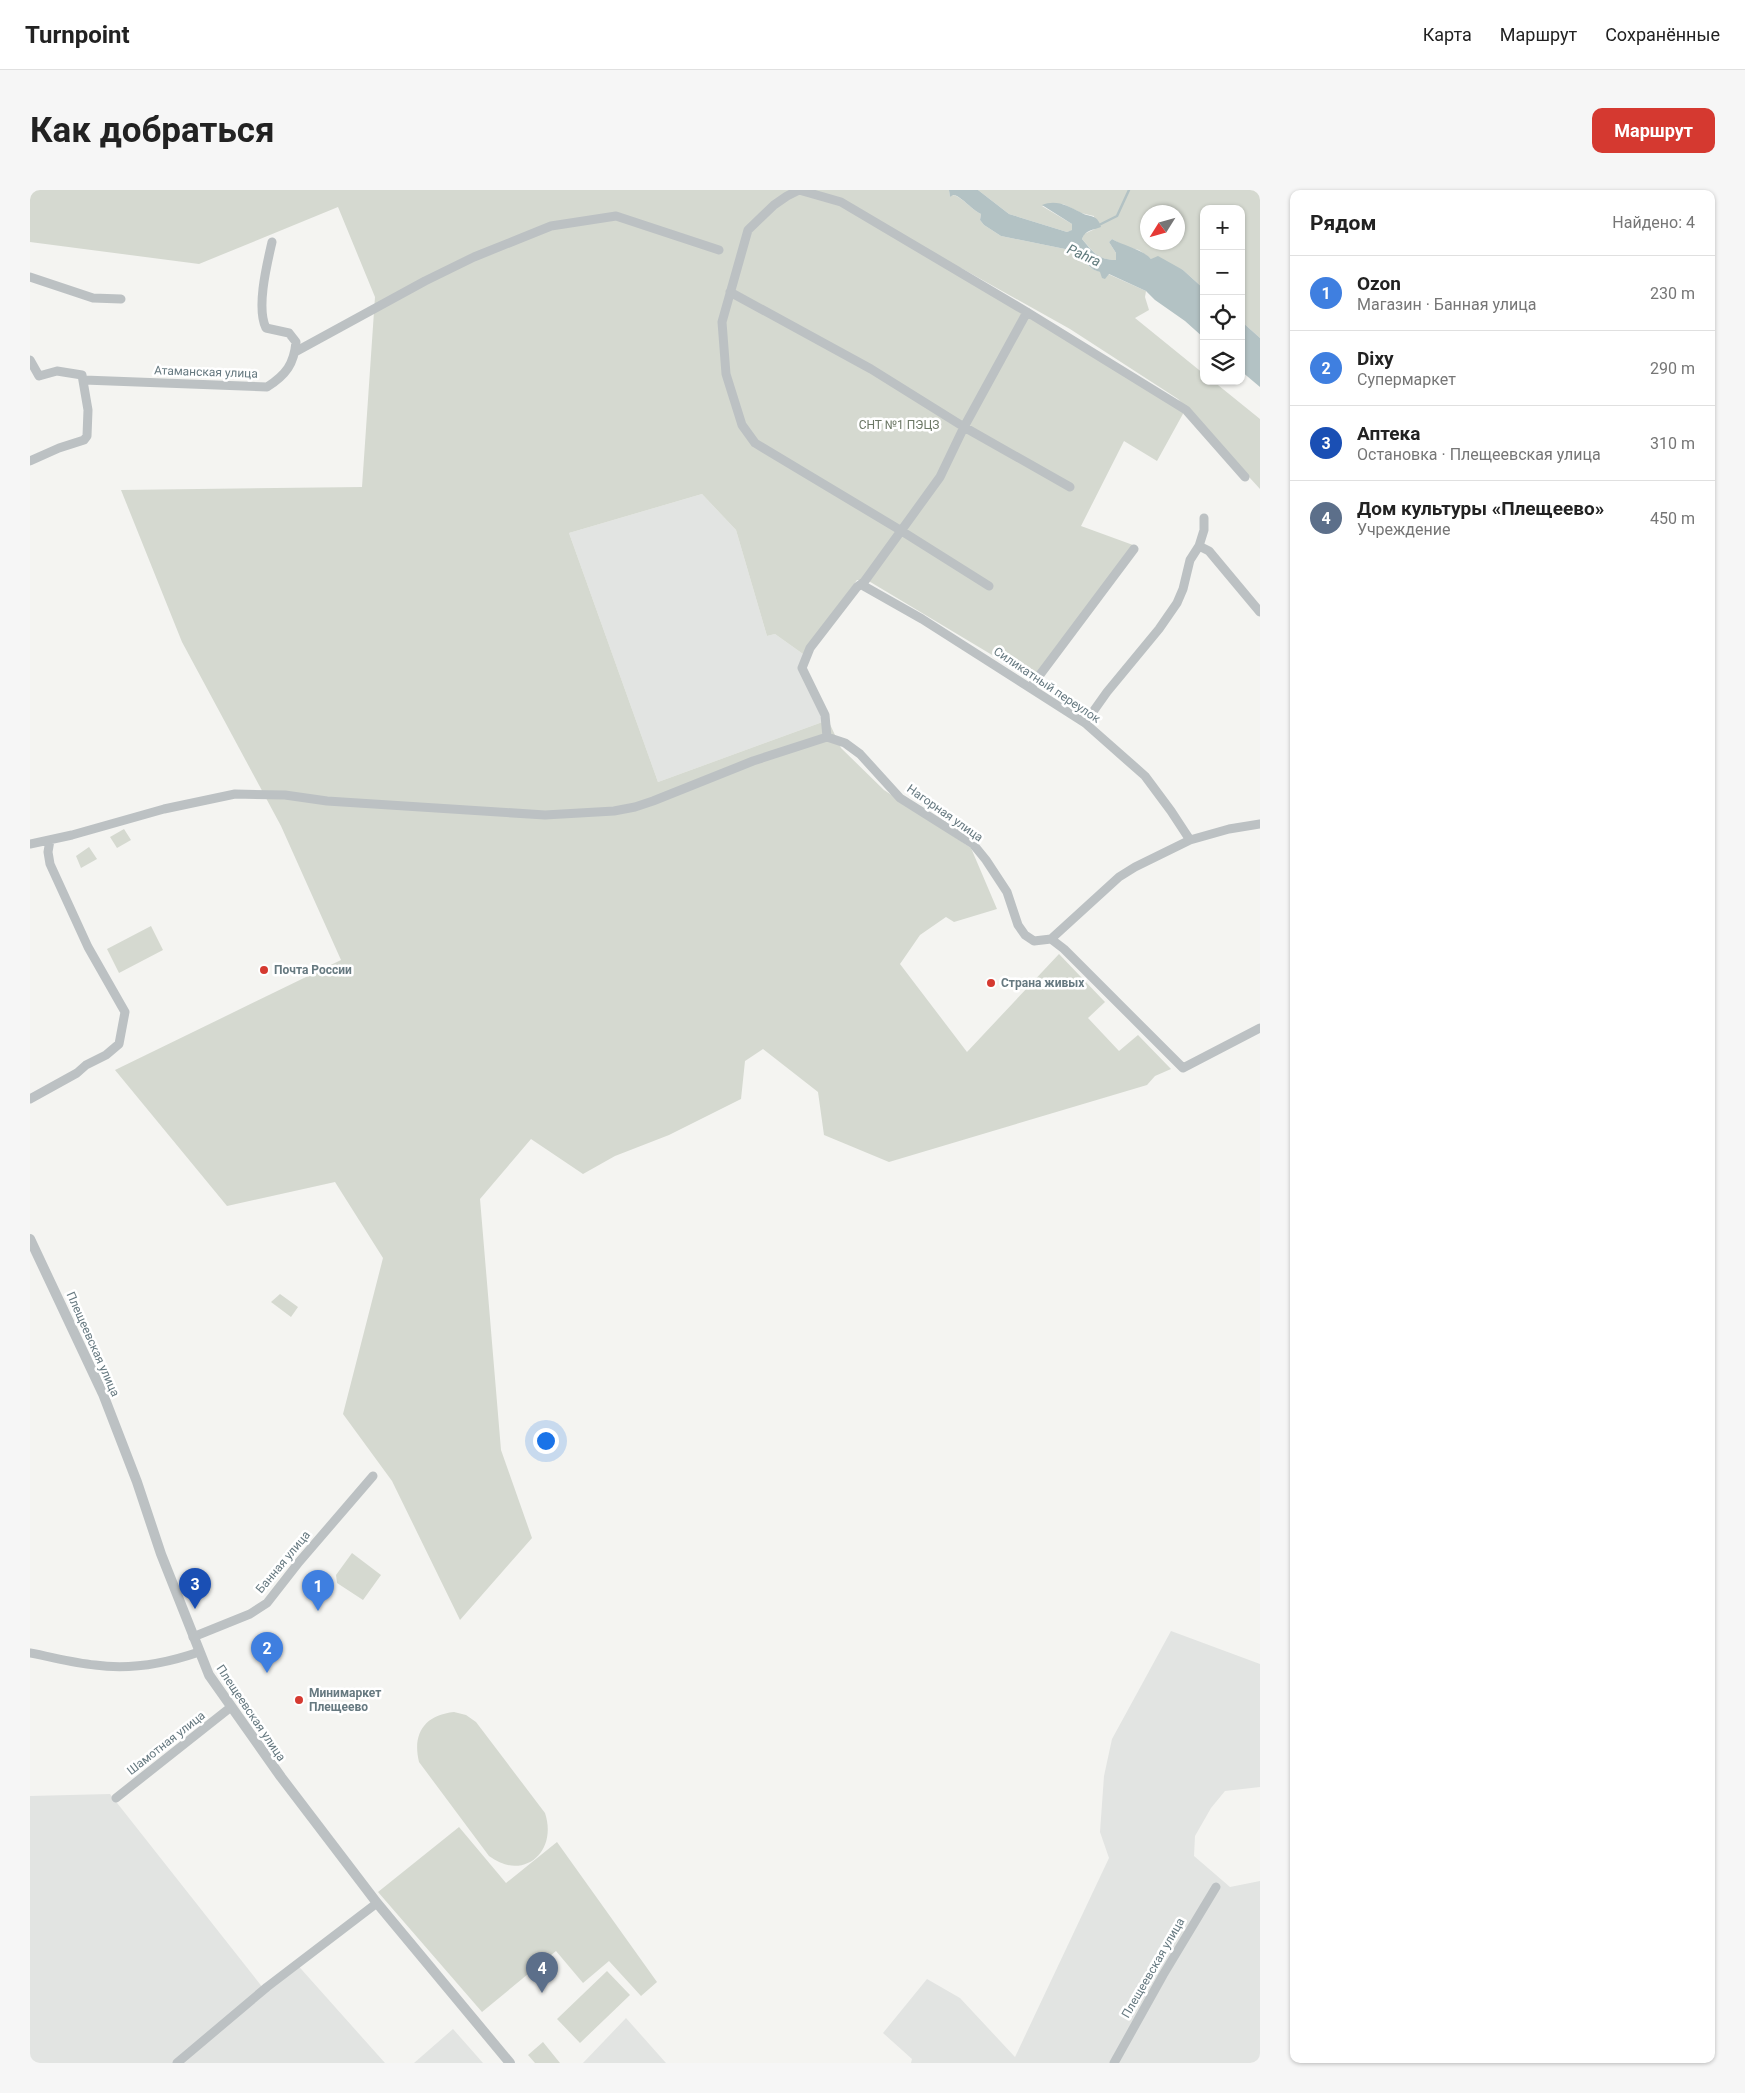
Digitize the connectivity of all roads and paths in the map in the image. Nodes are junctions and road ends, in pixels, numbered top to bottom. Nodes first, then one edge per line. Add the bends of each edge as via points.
1 (272, 242) dead end
2 (719, 250) dead end
3 (30, 276) edge
4 (730, 292) junction
5 (121, 299) dead end
6 (1028, 312) junction
7 (295, 352) junction
8 (30, 360) edge
9 (84, 380) junction
10 (964, 427) junction
11 (30, 462) edge
12 (1245, 477) dead end
13 (1070, 487) dead end
14 (1204, 518) dead end
15 (900, 530) junction
16 (1199, 546) junction
17 (1134, 549) dead end
18 (862, 585) junction
19 (989, 586) dead end
20 (1260, 612) edge
21 (1030, 688) junction
22 (1085, 723) junction
23 (827, 737) junction
24 (1260, 824) edge
25 (50, 840) junction
26 (1190, 840) junction
27 (30, 844) edge
28 (1050, 939) junction
29 (1260, 1028) edge
30 (30, 1099) edge
31 (30, 1239) edge
32 (373, 1476) dead end
33 (193, 1637) junction
34 (199, 1652) junction
35 (30, 1653) edge
36 (231, 1707) junction
37 (116, 1798) dead end
38 (1216, 1887) dead end
39 (377, 1903) junction
40 (177, 2063) edge
41 (510, 2063) edge
42 (1114, 2063) edge

1 - 7 street via 261,318 266,328 289,333 296,342
2 - 7 street via 616,216 551,226 425,281
3 - 5 street via 93,298
4 - 6 street via 748,230 774,205 799,190 841,202
4 - 10 street via 871,369
4 - 15 street via 722,322 726,374 742,426 755,443
6 - 10 street
6 - 12 street via 1186,410
7 - 9 street, Атаманская улица via 287,370 267,387
8 - 9 street, Атаманская улица via 38,376 57,371 82,375
9 - 11 street via 87,436
10 - 13 street
10 - 15 street via 940,477
14 - 16 street
15 - 18 street
15 - 19 street
16 - 20 street via 1210,551
16 - 22 street via 1190,560 1178,603
17 - 21 street
18 - 21 street, Силикатный переулок
18 - 23 street via 857,587 810,648 802,668 825,715
21 - 22 street, Силикатный переулок
22 - 26 street, Силикатный переулок via 1145,776
23 - 25 street via 754,761 653,802 614,811 545,815 243,794 164,809
23 - 28 street, Нагорная улица via 845,743 860,754 900,798 973,844 1007,892 1018,925 1025,935 1034,941
24 - 26 street via 1228,828
25 - 27 street
25 - 30 street via 50,864 88,947 124,1012 124,1022 119,1044 106,1055
26 - 28 street via 1119,877
28 - 29 street via 1183,1068
31 - 33 street, Плещеевская улица via 103,1394
32 - 33 street, Банная улица via 267,1603 250,1614
33 - 34 street, Плещеевская улица
34 - 35 street via 180,1659 143,1665 96,1666
34 - 36 street, Плещеевская улица via 209,1675
36 - 37 street, Шамотная улица
36 - 39 street, Плещеевская улица via 280,1777
38 - 42 street, Плещеевская улица
39 - 40 street via 267,1987
39 - 41 street, Плещеевская улица

